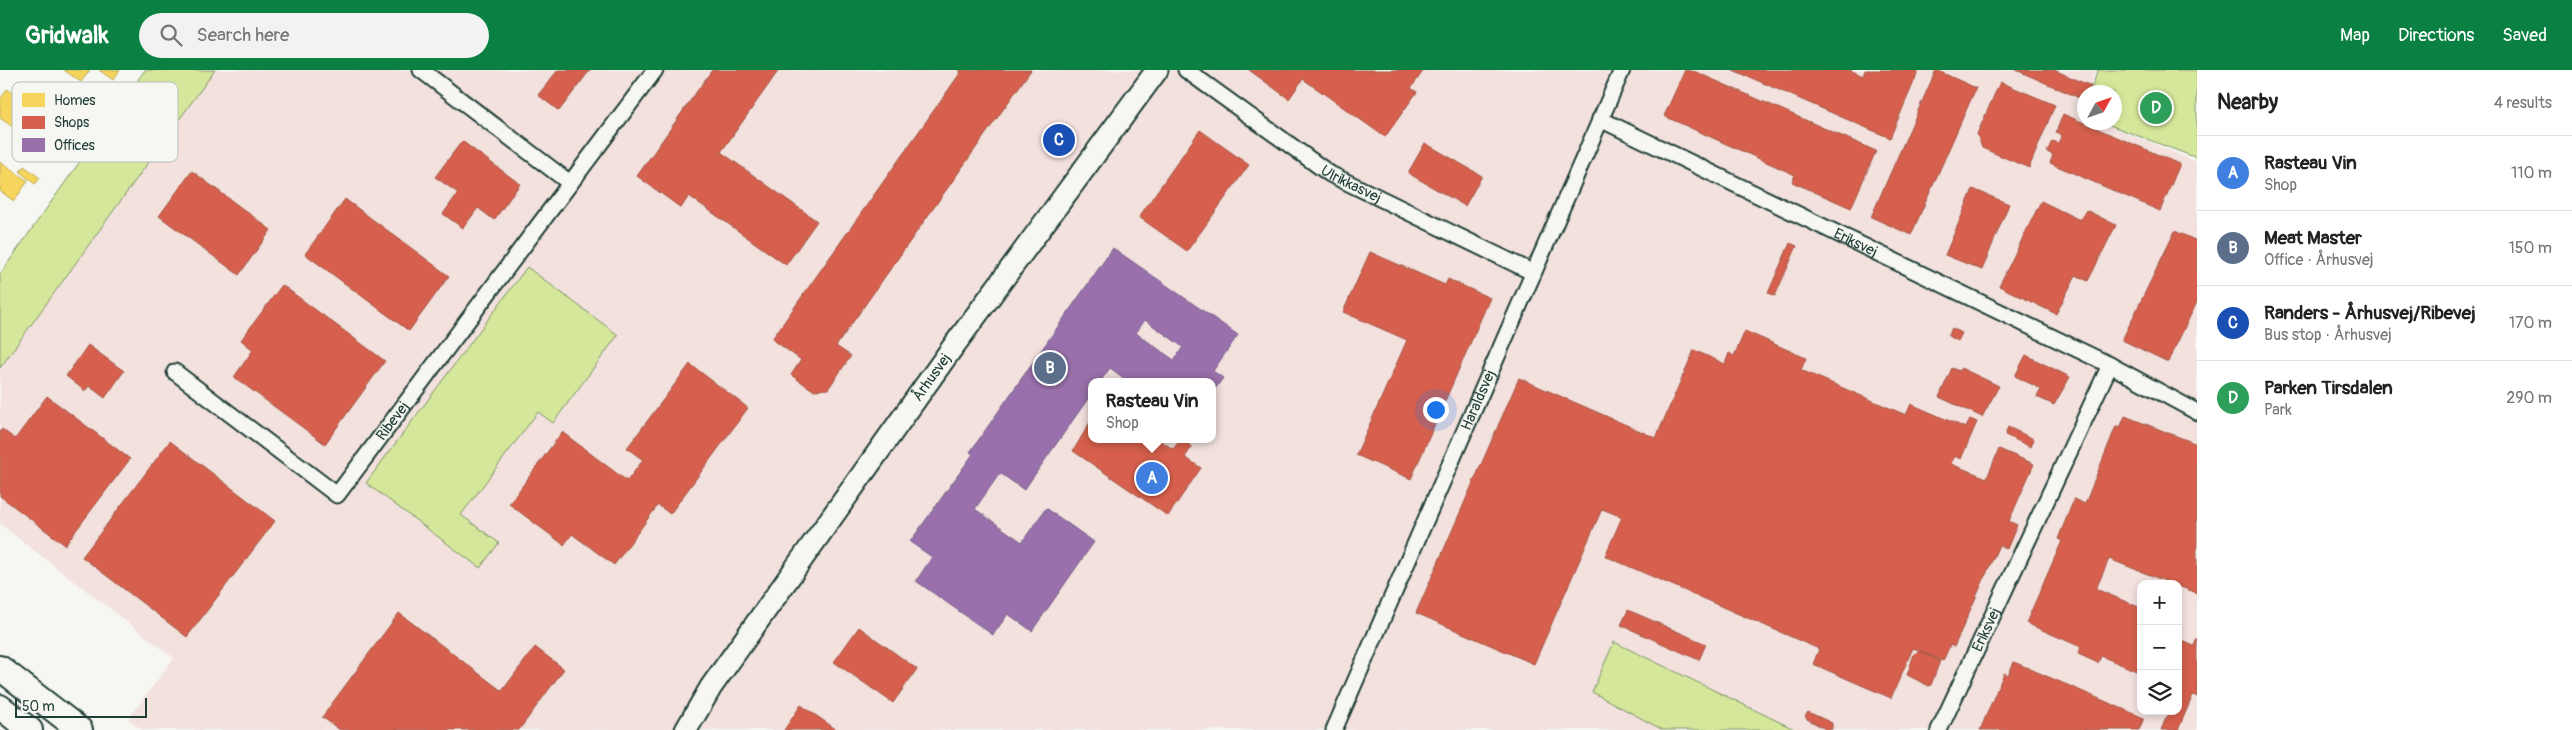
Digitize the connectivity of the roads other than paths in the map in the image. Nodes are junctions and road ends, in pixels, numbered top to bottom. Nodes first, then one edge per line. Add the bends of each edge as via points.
1 (421, 70) edge
2 (655, 70) edge
3 (1157, 70) edge
4 (1186, 70) edge
5 (1622, 70) edge
6 (1600, 119) junction
7 (570, 183) junction
8 (1532, 272) junction
9 (2110, 366) junction
10 (175, 372) dead end
11 (2197, 412) edge
12 (0, 668) edge
13 (712, 688) junction
14 (0, 707) edge
15 (30, 730) edge
16 (80, 730) edge
17 (674, 730) edge
18 (686, 730) edge
19 (1334, 730) edge
20 (1939, 730) edge

1 - 7 street
2 - 7 street, Ribevej
3 - 13 main road, Århusvej via 950,351
4 - 8 street, Ulrikkasvej via 1330,174
5 - 6 street, Haraldsvej
6 - 8 street, Haraldsvej
6 - 9 street, Eriksvej
7 - 10 street, Ribevej via 337,495
8 - 19 street, Haraldsvej
9 - 11 street, Eriksvej
9 - 20 street, Eriksvej
12 - 16 main road
13 - 17 main road, Århusvej
13 - 18 main road, Århusvej
14 - 15 main road

